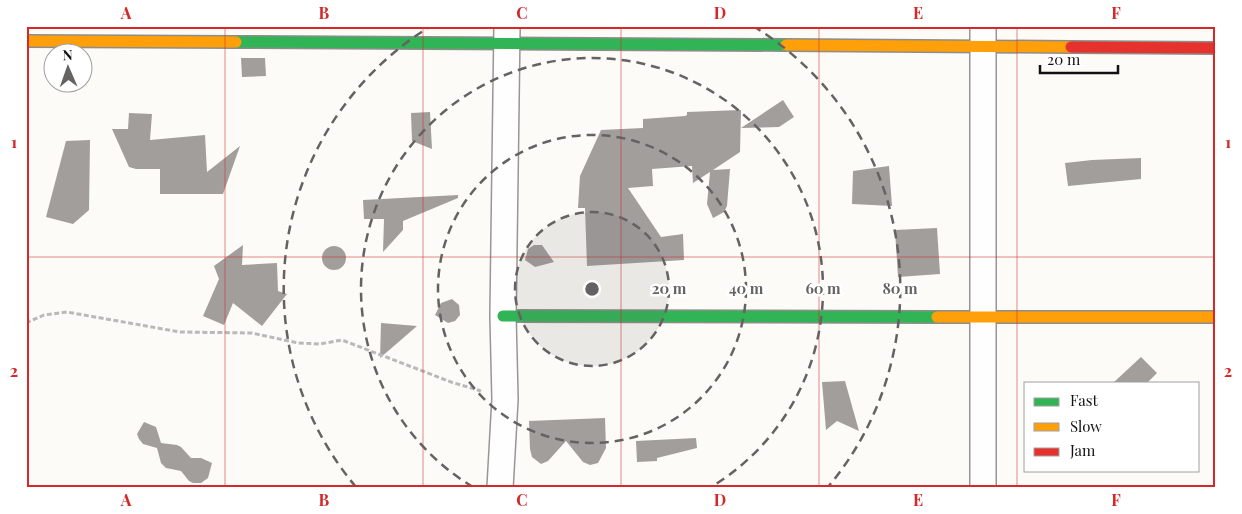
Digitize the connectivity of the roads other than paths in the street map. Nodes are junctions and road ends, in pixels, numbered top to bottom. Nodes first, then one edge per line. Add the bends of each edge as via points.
1 (507, 34) edge
2 (983, 36) edge
3 (26, 41) edge
4 (1216, 48) edge
5 (983, 315) junction
6 (503, 316) junction
7 (1216, 317) edge
8 (500, 488) edge
9 (983, 488) edge

1 - 2 street
1 - 3 street
1 - 6 street
2 - 4 street
2 - 5 street
5 - 6 street
5 - 7 street
5 - 9 street
6 - 8 street via 505,399

